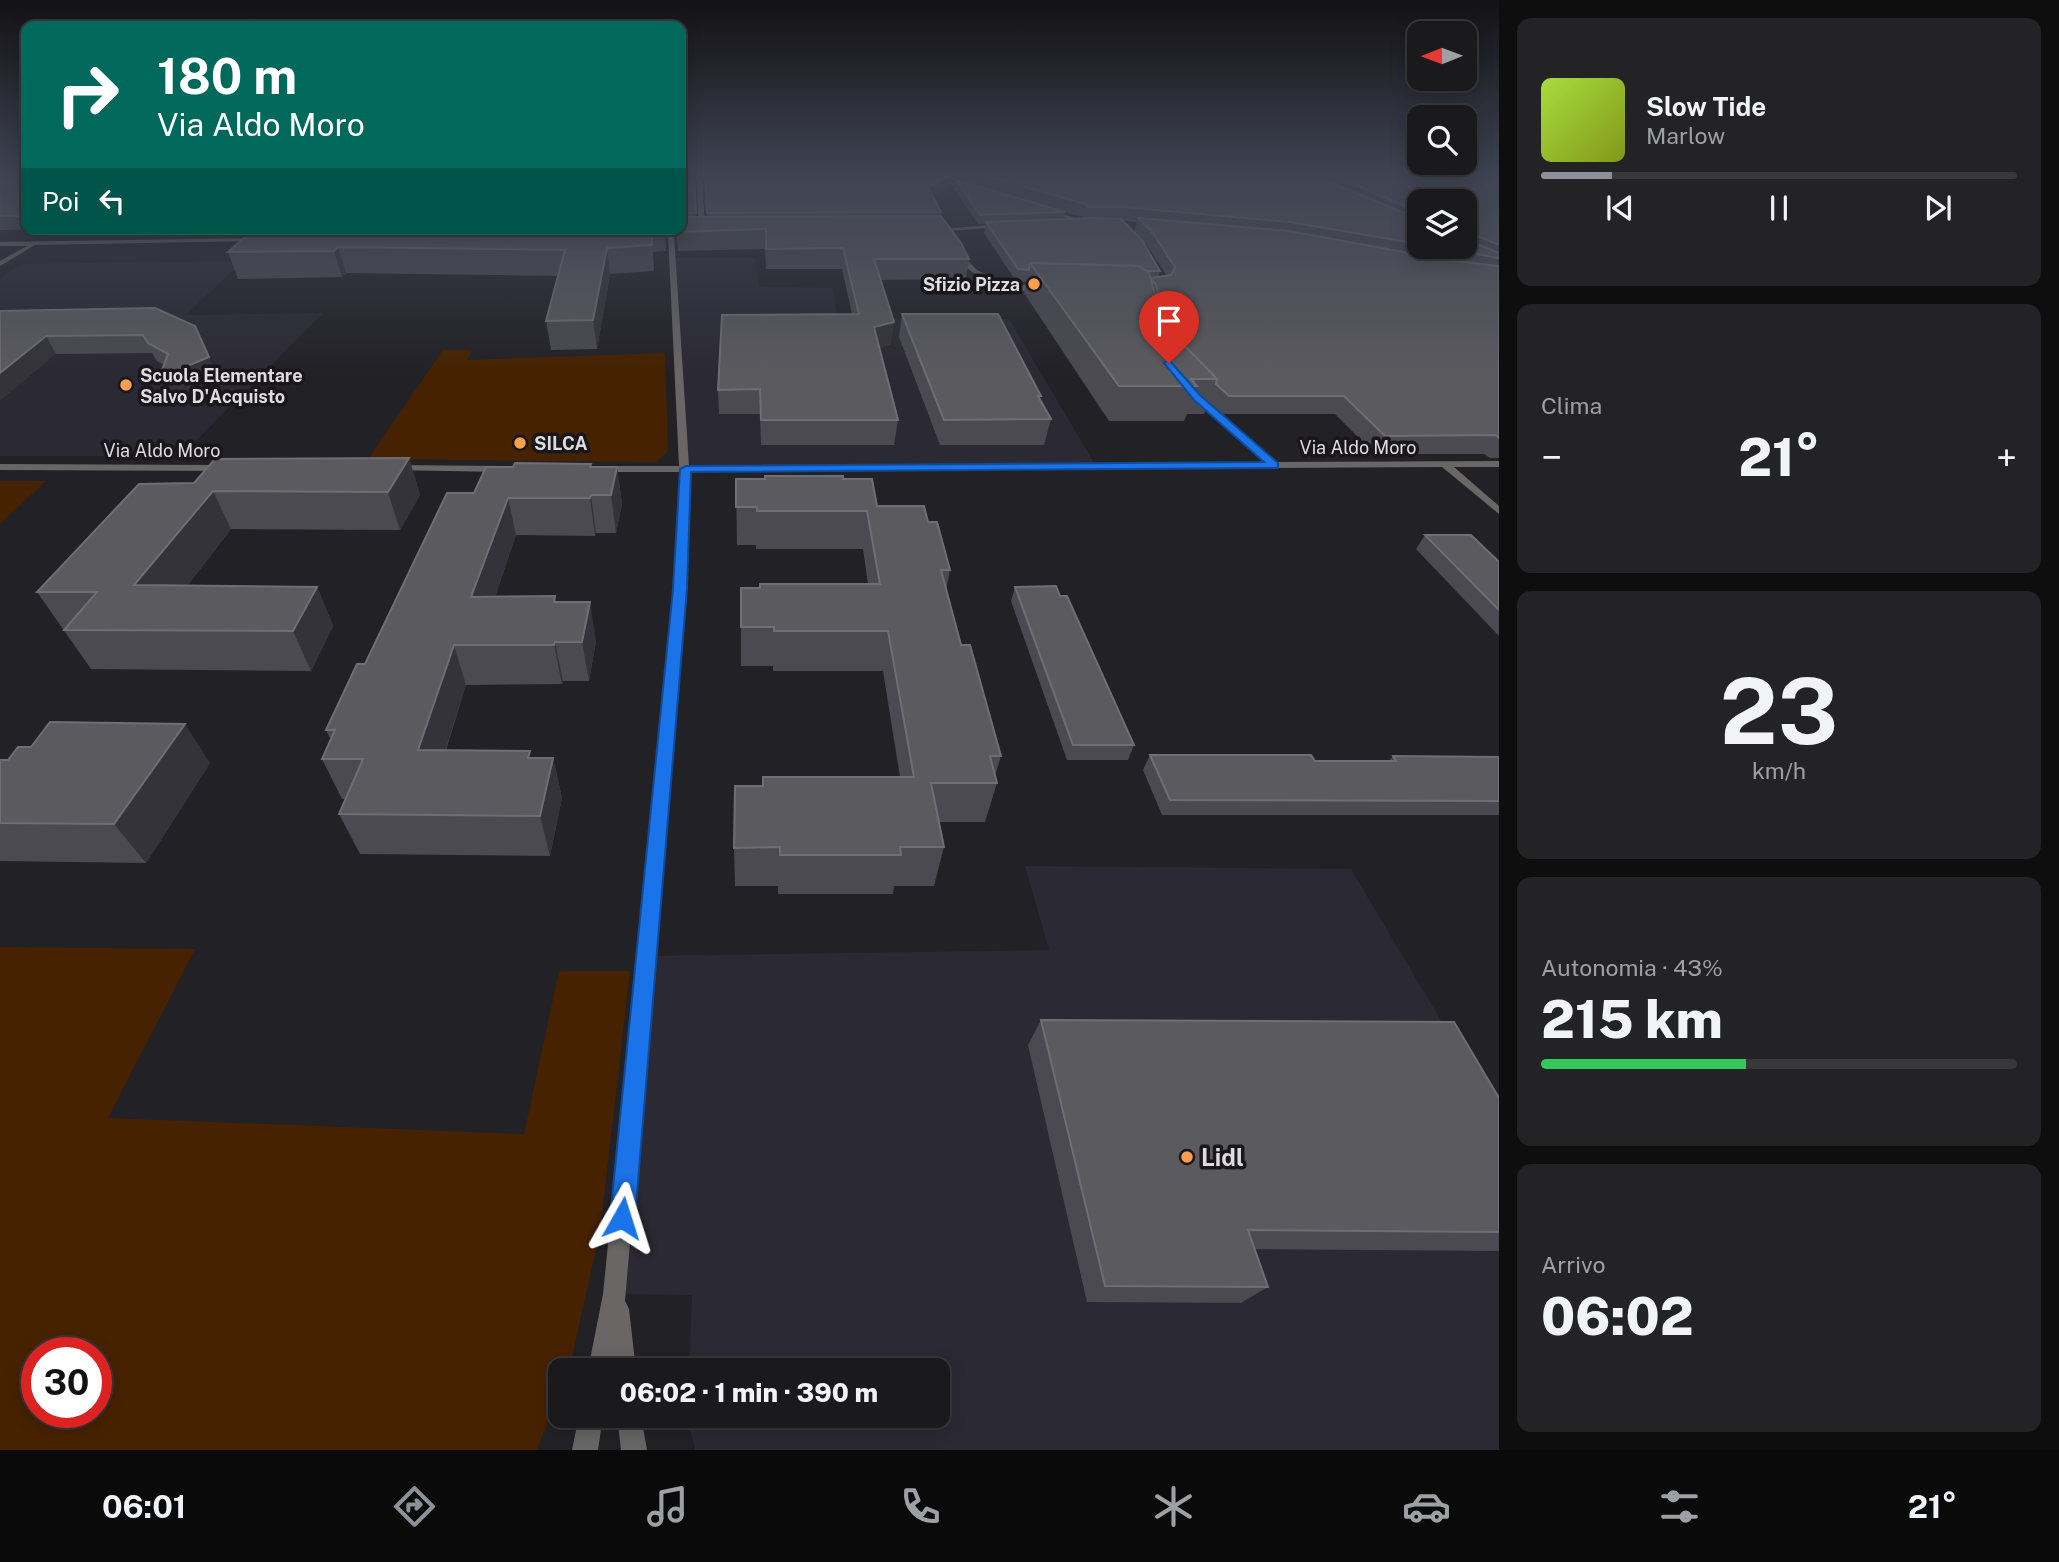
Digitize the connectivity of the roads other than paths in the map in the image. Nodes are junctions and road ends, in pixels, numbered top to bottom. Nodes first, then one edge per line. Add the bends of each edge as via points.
1 (111, 239) edge
2 (671, 239) edge
3 (262, 240) edge
4 (105, 243) junction
5 (0, 244) edge
6 (33, 244) junction
7 (954, 248) edge
8 (0, 264) edge
9 (1051, 289) edge
10 (1186, 386) edge
11 (1499, 464) edge
12 (1274, 465) junction
13 (1445, 465) junction
14 (0, 467) edge
15 (241, 468) edge
16 (377, 468) edge
17 (513, 469) edge
18 (594, 469) edge
19 (686, 469) junction
20 (1499, 511) edge
21 (615, 1294) junction
22 (602, 1358) edge
23 (623, 1358) edge
24 (589, 1428) edge
25 (631, 1428) edge
26 (584, 1450) edge
27 (634, 1450) edge

1 - 4 street
2 - 19 street
3 - 4 street
4 - 6 street
5 - 6 street
6 - 8 street
7 - 9 street via 970,269 988,280
10 - 12 street
11 - 13 street, Via Aldo Moro
12 - 13 street, Via Aldo Moro
12 - 19 street, Via Aldo Moro
13 - 20 street
14 - 15 street, Via Aldo Moro
16 - 17 street
18 - 19 street, Via Aldo Moro
19 - 21 street via 680,589
21 - 22 street
21 - 23 street
24 - 26 street
25 - 27 street

